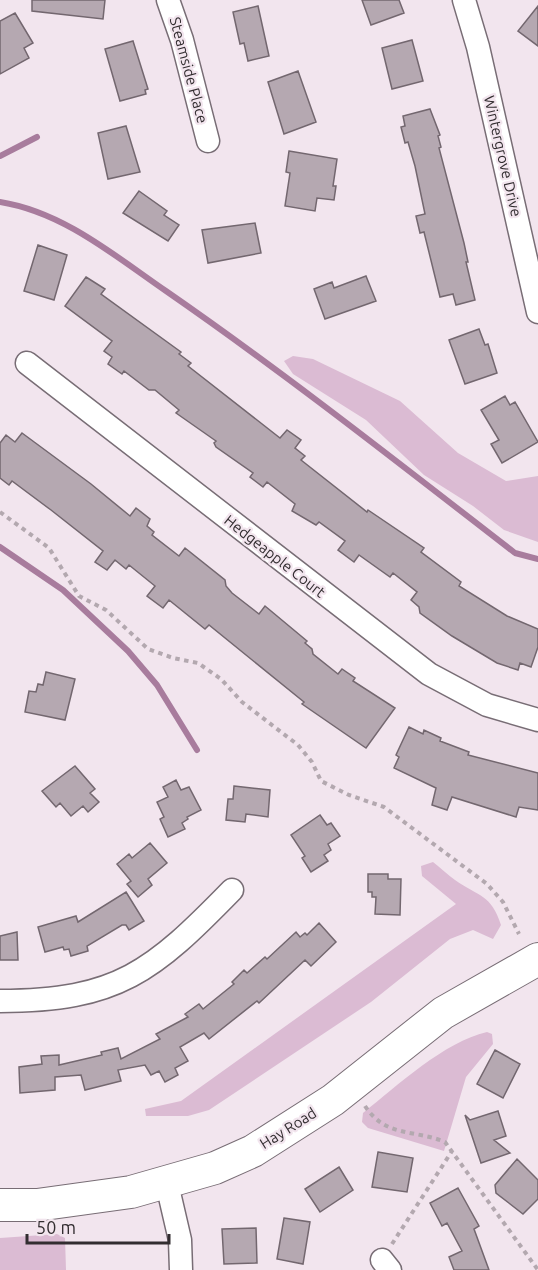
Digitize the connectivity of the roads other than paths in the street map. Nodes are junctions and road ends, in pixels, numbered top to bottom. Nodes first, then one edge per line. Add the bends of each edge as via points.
1 (168, 0) edge
2 (464, 0) edge
3 (208, 141) dead end
4 (538, 312) edge
5 (27, 363) dead end
6 (538, 720) edge
7 (232, 890) dead end
8 (538, 959) edge
9 (0, 1001) edge
10 (167, 1184) junction
11 (0, 1205) edge
12 (181, 1270) edge

1 - 3 street, Steamside Place
2 - 4 street, Wintergrove Drive via 478,46
5 - 6 street, Hedgeapple Court via 422,670 487,705
7 - 9 street via 160,960 119,983 58,999
8 - 10 street, Hay Road via 444,1013 333,1100 253,1151
10 - 11 street, Hay Road via 87,1200
10 - 12 street via 180,1240

